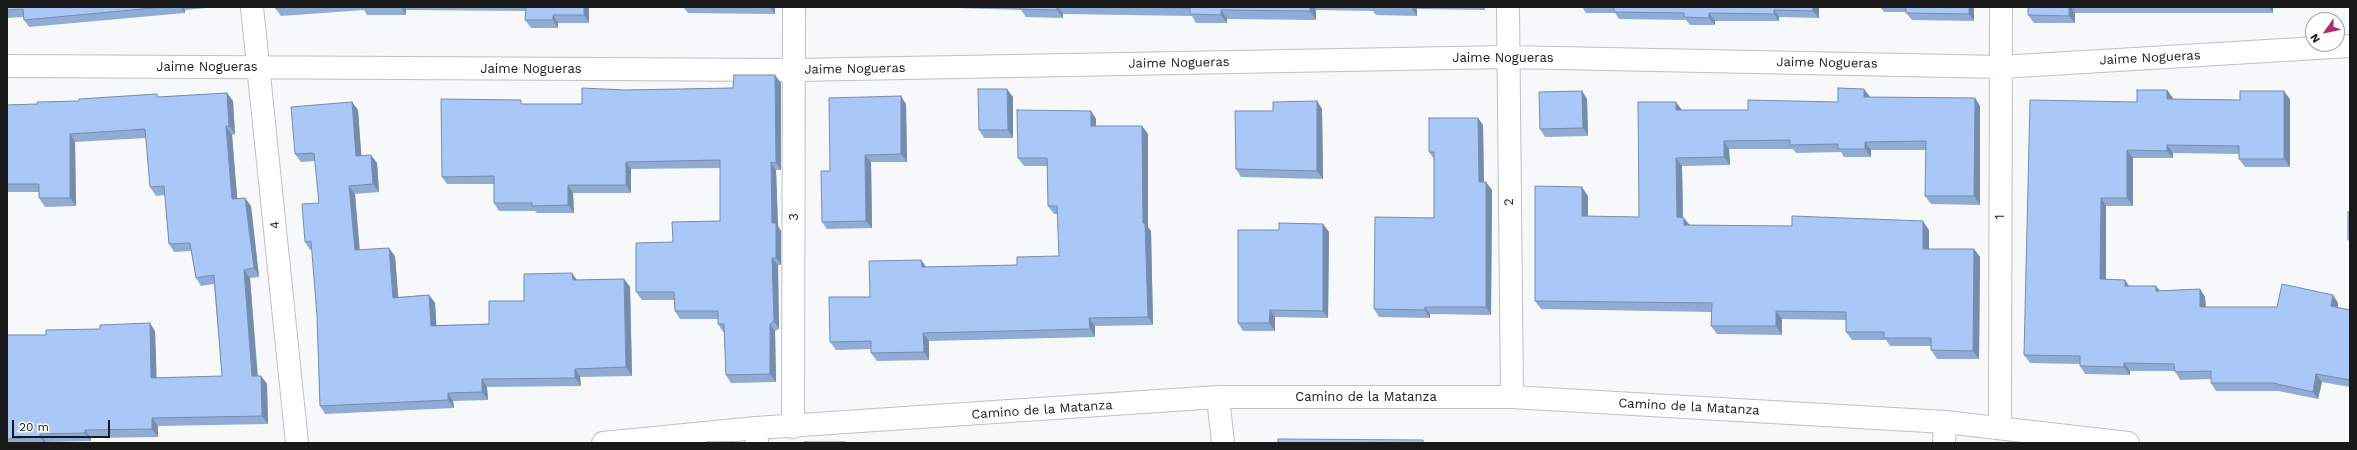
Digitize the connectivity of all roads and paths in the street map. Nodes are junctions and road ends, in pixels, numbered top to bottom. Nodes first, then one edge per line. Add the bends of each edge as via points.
1 (252, 7) edge
2 (794, 7) edge
3 (1508, 7) edge
4 (2001, 7) edge
5 (2350, 46) edge
6 (1507, 57) junction
7 (7, 66) edge
8 (2001, 67) junction
9 (259, 68) junction
10 (794, 70) junction
11 (1218, 397) junction
12 (1512, 397) junction
13 (1945, 422) junction
14 (793, 427) junction
15 (2000, 428) junction
16 (756, 436) edge
17 (297, 443) edge
18 (603, 443) edge
19 (1223, 443) edge
20 (1944, 443) edge
21 (2128, 443) edge

1 - 9 street, 4
2 - 10 street, 3
3 - 6 street, 2
4 - 8 street, 1
5 - 8 street, Jaime Nogueras
6 - 8 street, Jaime Nogueras
6 - 10 street, Jaime Nogueras
6 - 12 street, 2
7 - 9 street, Jaime Nogueras
8 - 15 street, 1
9 - 10 street, Jaime Nogueras
9 - 17 street, 4
10 - 14 street, 3
11 - 12 street, Camino de la Matanza
11 - 14 street, Camino de la Matanza
11 - 19 street
12 - 13 street, Camino de la Matanza
13 - 15 street, Camino de la Matanza
13 - 20 street
14 - 16 street, Camino de la Matanza
15 - 21 street, Camino de la Matanza
16 - 18 street, Camino de la Matanza

